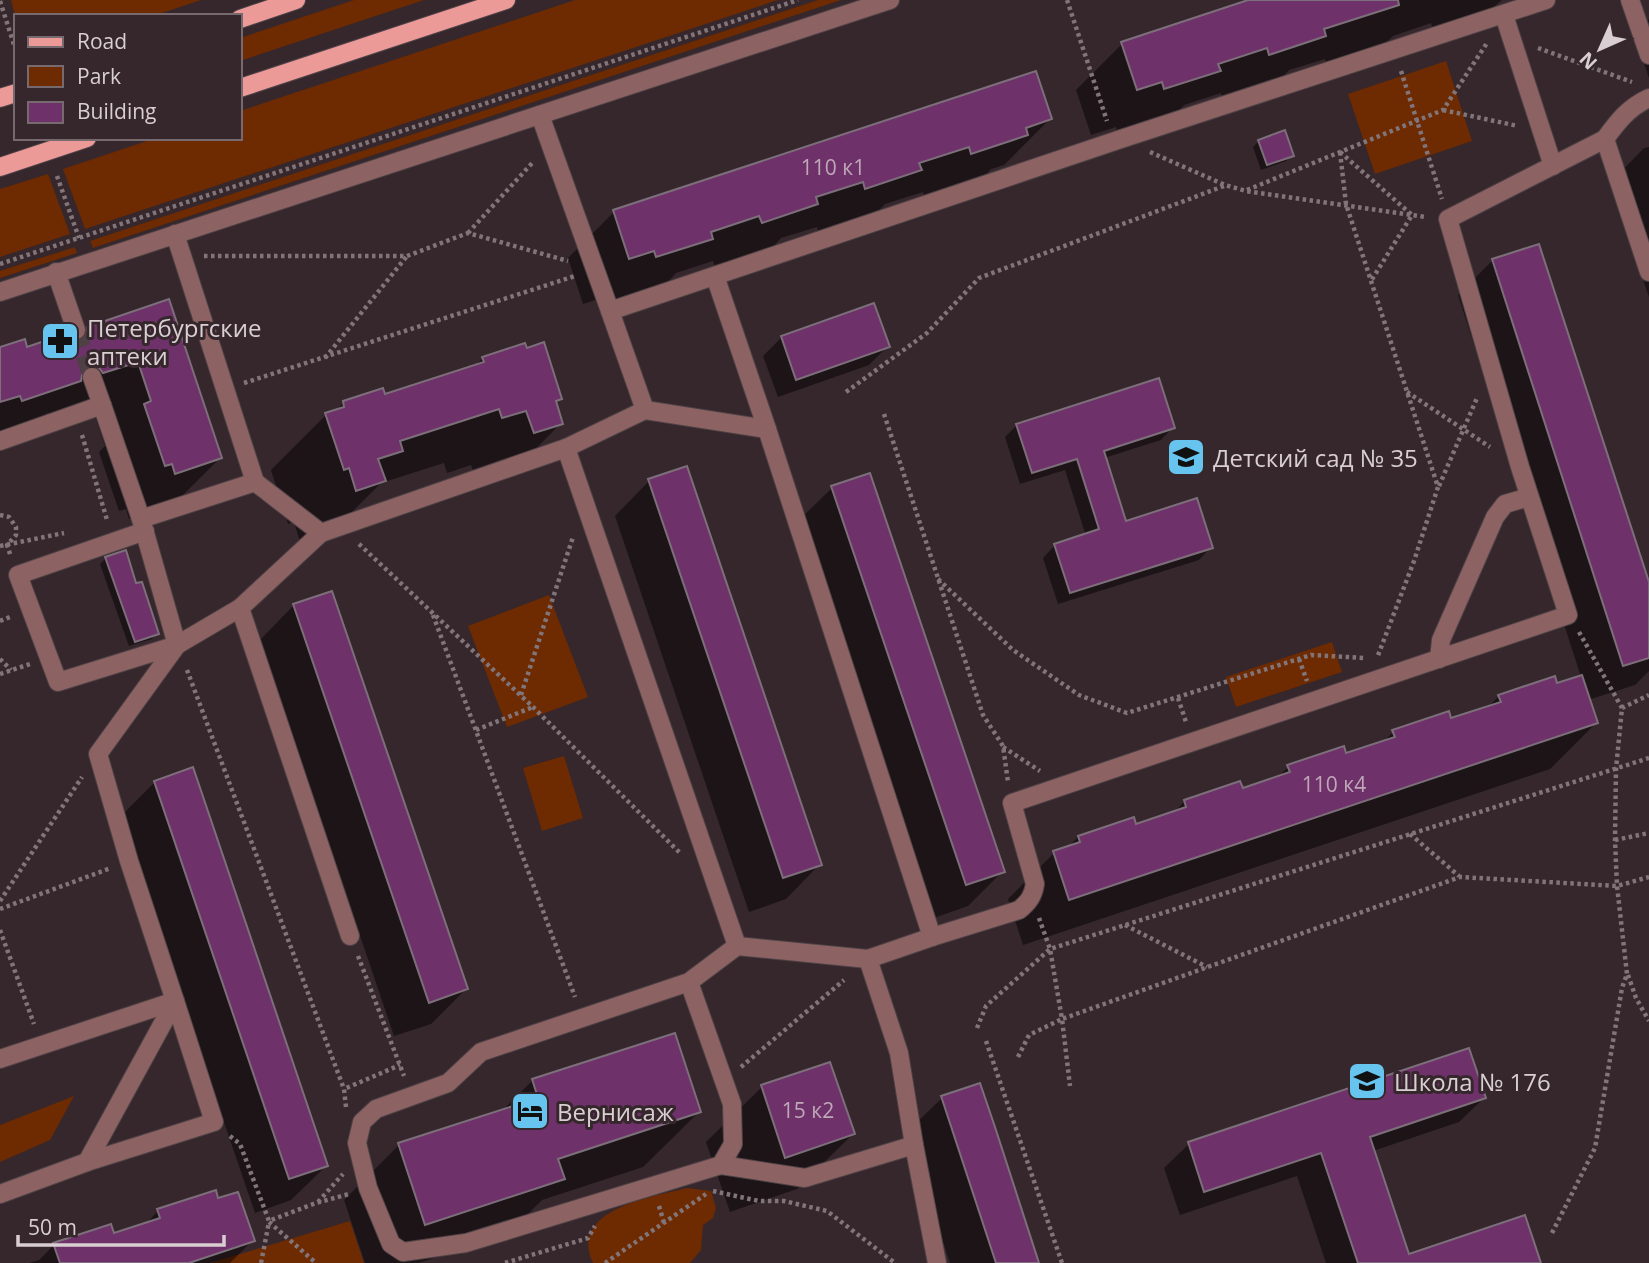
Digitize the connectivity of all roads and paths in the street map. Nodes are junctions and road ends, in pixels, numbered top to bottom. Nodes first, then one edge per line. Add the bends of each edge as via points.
1 (296, 0) edge
2 (506, 0) edge
3 (798, 0) edge
4 (890, 0) edge
5 (1067, 0) edge
6 (1546, 0) edge
7 (1630, 0) edge
8 (0, 1) edge
9 (1504, 15) junction
10 (242, 18) edge
11 (1511, 38) junction
12 (14, 45) edge
13 (1395, 50) junction
14 (1649, 55) edge
15 (1636, 83) dead end
16 (242, 87) edge
17 (1649, 98) edge
18 (1443, 110) junction
19 (540, 115) junction
20 (1416, 121) junction
21 (1542, 131) junction
22 (1605, 139) junction
23 (81, 140) edge
24 (1117, 140) junction
25 (551, 143) junction
26 (1340, 152) junction
27 (1553, 166) junction
28 (0, 167) edge
29 (57, 176) dead end
30 (1225, 185) junction
31 (1246, 191) junction
32 (1346, 204) junction
33 (1412, 215) junction
34 (1448, 219) junction
35 (468, 233) junction
36 (175, 234) junction
37 (79, 238) junction
38 (84, 251) dead end
39 (204, 256) dead end
40 (407, 256) junction
41 (0, 264) edge
42 (596, 270) junction
43 (56, 272) junction
44 (1649, 272) edge
45 (715, 276) junction
46 (1371, 282) junction
47 (0, 292) edge
48 (610, 311) junction
49 (76, 330) tunnel mouth
50 (325, 358) junction
51 (92, 377) tunnel mouth
52 (225, 389) junction
53 (1406, 391) junction
54 (846, 392) dead end
55 (102, 405) junction
56 (645, 410) junction
57 (76, 414) junction
58 (884, 414) dead end
59 (767, 429) junction
60 (1462, 429) junction
61 (0, 441) edge
62 (566, 448) junction
63 (1520, 467) junction
64 (255, 482) junction
65 (1438, 487) junction
66 (1529, 497) junction
67 (584, 502) junction
68 (0, 515) edge
69 (143, 525) junction
70 (340, 526) junction
71 (321, 533) junction
72 (0, 542) edge
73 (114, 542) junction
74 (7, 545) junction
75 (18, 575) junction
76 (938, 579) junction
77 (240, 608) junction
78 (432, 612) junction
79 (1568, 615) junction
80 (177, 645) junction
81 (0, 659) edge
82 (48, 659) junction
83 (1377, 659) junction
84 (1439, 659) junction
85 (11, 670) junction
86 (0, 674) edge
87 (1374, 682) junction
88 (521, 695) junction
89 (1649, 695) edge
90 (533, 707) junction
91 (1622, 708) junction
92 (476, 730) junction
93 (1003, 746) junction
94 (98, 754) junction
95 (1649, 758) edge
96 (1616, 769) junction
97 (1062, 786) junction
98 (1012, 803) junction
99 (1649, 833) edge
100 (1410, 834) junction
101 (1615, 840) junction
102 (686, 860) dead end
103 (129, 861) junction
104 (1460, 877) junction
105 (1649, 877) edge
106 (1617, 886) junction
107 (0, 901) edge
108 (1028, 903) junction
109 (0, 909) edge
110 (1125, 925) junction
111 (0, 930) edge
112 (350, 936) joint
113 (932, 937) junction
114 (737, 946) junction
115 (1049, 949) junction
116 (868, 960) junction
117 (1207, 967) junction
118 (1628, 974) junction
119 (689, 982) junction
120 (175, 1001) junction
121 (582, 1018) junction
122 (1062, 1019) junction
123 (1649, 1021) edge
124 (977, 1028) dead end
125 (986, 1041) dead end
126 (41, 1045) junction
127 (1018, 1056) dead end
128 (0, 1059) edge
129 (724, 1081) junction
130 (1070, 1086) dead end
131 (344, 1088) dead end
132 (412, 1096) junction
133 (214, 1122) junction
134 (914, 1145) junction
135 (87, 1162) junction
136 (721, 1165) junction
137 (348, 1169) dead end
138 (368, 1188) junction
139 (699, 1190) dead end
140 (711, 1191) junction
141 (0, 1194) edge
142 (316, 1203) junction
143 (602, 1217) dead end
144 (269, 1222) junction
145 (1552, 1233) dead end
146 (261, 1263) edge
147 (316, 1263) edge
148 (505, 1263) edge
149 (605, 1263) edge
150 (895, 1263) edge
151 (937, 1263) edge
152 (1062, 1263) edge

1 - 10 main road
2 - 16 main road
3 - 37 path
4 - 19 street
5 - 24 path
6 - 9 street
7 - 14 street
8 - 12 path
9 - 11 street
9 - 13 street
9 - 18 path
11 - 15 path
11 - 21 street
13 - 20 path
13 - 24 street
17 - 22 street via 1635,104
18 - 20 path
18 - 21 path
19 - 25 street
19 - 36 street
20 - 26 path
20 - 34 path
21 - 27 street
22 - 27 street
22 - 44 street
23 - 28 main road
24 - 30 path
24 - 45 street
25 - 35 path
25 - 42 street
26 - 31 path
26 - 32 path
26 - 33 path
27 - 34 street
29 - 37 path
30 - 31 path
30 - 54 path via 979,278 927,333
31 - 32 path
32 - 33 path
32 - 46 path
33 - 34 path
33 - 46 path
34 - 63 street
35 - 40 path
35 - 42 path
36 - 43 street
36 - 52 street
37 - 38 path
37 - 41 path
39 - 40 path
40 - 50 path
42 - 48 street
42 - 50 path
43 - 47 street
43 - 49 street
45 - 48 street
45 - 59 street
46 - 53 path
48 - 56 street
50 - 52 path
51 - 55 street
52 - 64 street
53 - 60 path
53 - 65 path
55 - 57 street
55 - 69 street
56 - 59 street
56 - 62 street
57 - 61 street
57 - 73 path
58 - 76 path
59 - 113 street
60 - 63 path
60 - 65 path
62 - 67 street
62 - 70 street
63 - 66 street
64 - 69 street
64 - 71 street
65 - 83 path
66 - 79 street
66 - 84 street via 1505,504 1495,517 1441,640
67 - 88 path
67 - 114 street
68 - 74 path via 9,517 16,527 16,535
69 - 73 street
69 - 80 street
70 - 71 street
70 - 78 path
71 - 77 street
72 - 74 path
73 - 75 street
74 - 75 path
75 - 82 street
76 - 83 path via 1013,650 1079,695 1127,713 1311,655
76 - 93 path via 983,715
77 - 80 street
77 - 112 street
78 - 88 path
78 - 92 path
79 - 84 street
79 - 91 path
80 - 82 street via 58,682
80 - 94 street
80 - 131 path
81 - 85 path
82 - 85 path
83 - 87 path
84 - 87 street
85 - 86 path
87 - 97 street
88 - 90 path
89 - 91 path
90 - 92 path
90 - 102 path
91 - 96 path
92 - 121 path
93 - 97 path
93 - 98 path
94 - 103 street
94 - 107 path
95 - 96 path
96 - 100 path
96 - 101 path
97 - 98 street
98 - 108 street via 1035,884
99 - 101 path
100 - 104 path
100 - 110 path
101 - 106 path
103 - 109 path
103 - 120 street
104 - 106 path
104 - 117 path
105 - 106 path
106 - 118 path
108 - 113 street via 1019,910
108 - 115 path via 1038,913
110 - 115 path
110 - 117 path
111 - 126 path
112 - 132 path
113 - 116 street
114 - 116 street
114 - 119 street
115 - 122 path
115 - 124 path via 986,1006
116 - 129 path
116 - 134 street via 900,1053
117 - 122 path
118 - 123 path
118 - 145 path via 1595,1148
119 - 121 street
119 - 129 street
120 - 126 street
120 - 133 street
120 - 135 street
121 - 132 street via 481,1052 447,1083
122 - 127 path via 1029,1035
122 - 130 path
125 - 152 path
126 - 128 street
129 - 136 street via 732,1104 733,1144
132 - 138 street via 376,1109 362,1122 357,1143
133 - 135 street
133 - 144 path via 240,1144
134 - 136 street via 805,1178
134 - 151 street
135 - 141 street
136 - 138 street via 466,1243 421,1251 404,1252 391,1244
137 - 142 path
138 - 142 path
139 - 140 path
140 - 149 path
140 - 150 path via 827,1211
142 - 144 path
143 - 148 path via 589,1238
144 - 146 path
144 - 147 path

